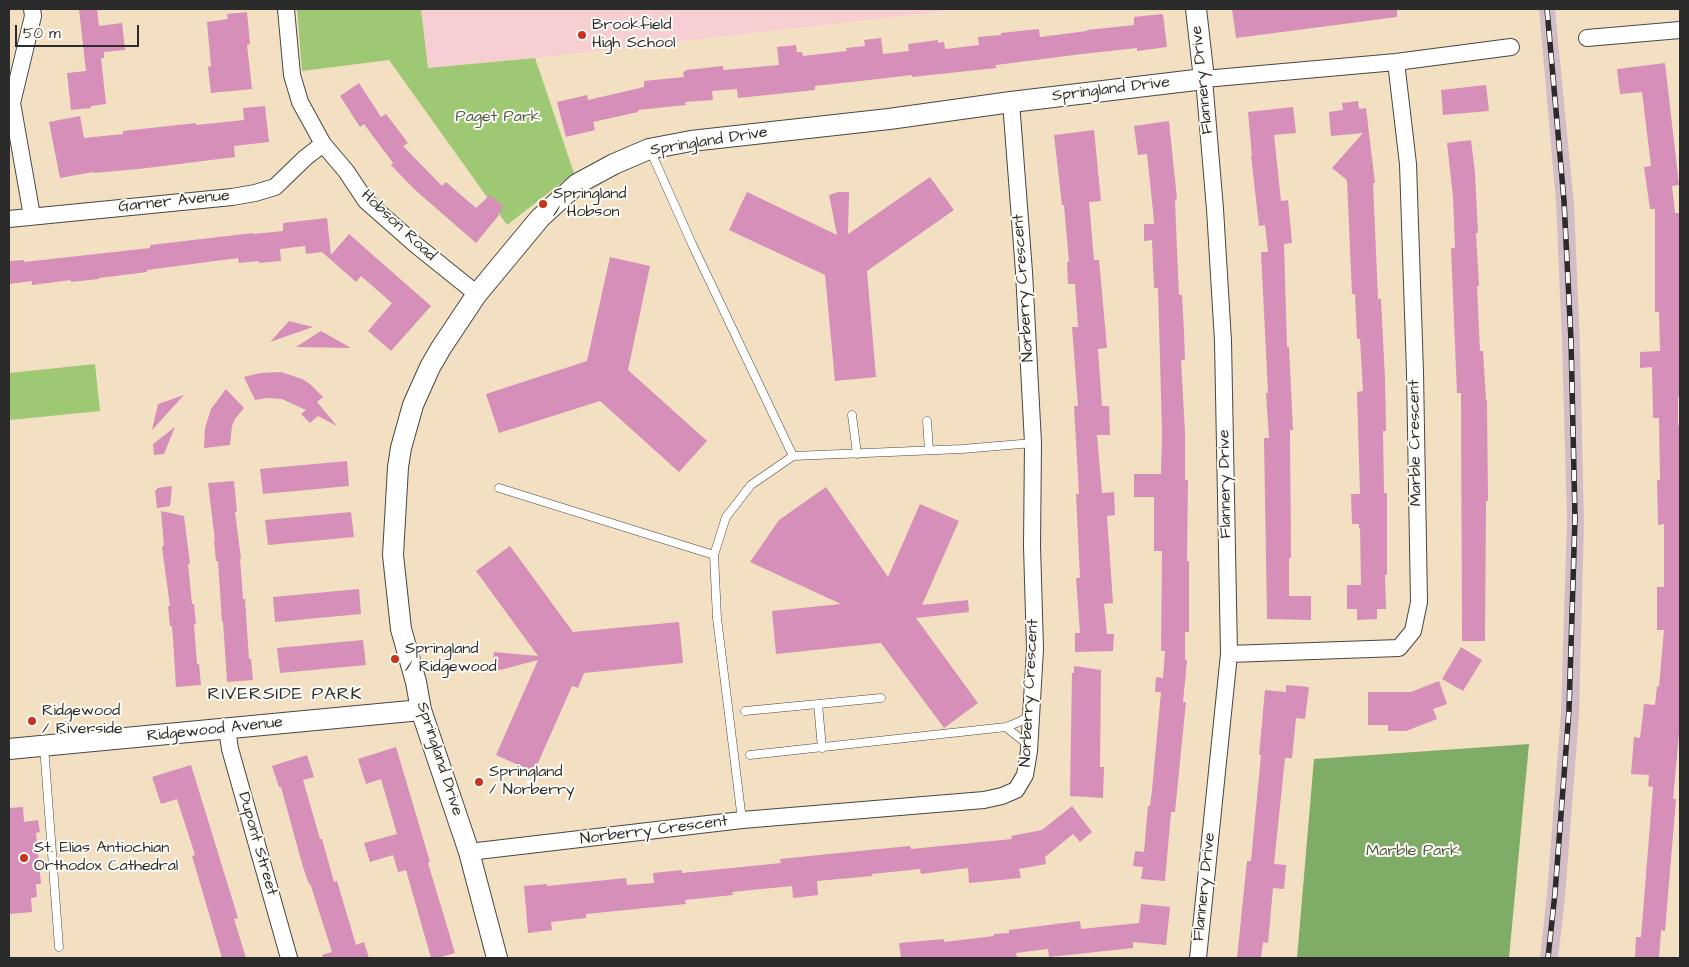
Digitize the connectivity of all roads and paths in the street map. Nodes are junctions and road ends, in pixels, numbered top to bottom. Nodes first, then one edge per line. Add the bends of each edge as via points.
1 (32, 9) edge
2 (286, 9) edge
3 (1196, 9) edge
4 (1680, 30) edge
5 (1587, 38) dead end
6 (1511, 47) dead end
7 (1396, 62) junction
8 (1204, 79) junction
9 (1011, 102) junction
10 (323, 144) junction
11 (650, 149) junction
12 (32, 216) junction
13 (9, 219) edge
14 (477, 294) junction
15 (852, 415) dead end
16 (927, 421) dead end
17 (1033, 443) junction
18 (929, 450) junction
19 (857, 454) junction
20 (793, 456) junction
21 (498, 488) dead end
22 (714, 555) junction
23 (1229, 654) junction
24 (881, 698) dead end
25 (818, 704) junction
26 (421, 710) junction
27 (745, 711) dead end
28 (1031, 713) junction
29 (1006, 728) junction
30 (227, 729) junction
31 (44, 746) junction
32 (1029, 746) junction
33 (822, 748) junction
34 (9, 749) edge
35 (750, 755) dead end
36 (742, 820) junction
37 (469, 852) junction
38 (59, 947) dead end
39 (289, 958) edge
40 (497, 958) edge
41 (1198, 958) edge

1 - 12 street via 12,102
2 - 10 street, Hobson Road via 292,76 300,102
3 - 8 street, Flannery Drive
4 - 5 street
6 - 7 street, Springland Drive
7 - 8 street, Springland Drive
7 - 23 street, Marble Crescent via 1408,164 1415,372 1419,602 1413,631 1399,648
8 - 9 street, Springland Drive
8 - 23 street, Flannery Drive via 1223,341
9 - 11 street, Springland Drive via 690,141
9 - 17 street, Norberry Crescent
10 - 12 street, Garner Avenue via 275,187 254,193
10 - 14 street, Hobson Road via 366,200 416,246
11 - 14 street, Springland Drive via 577,184 540,218
11 - 20 lane
12 - 13 street, Garner Avenue
14 - 26 street, Springland Drive via 438,354 413,405 398,467 393,555 401,630
15 - 19 lane
16 - 18 lane
17 - 18 lane
17 - 28 street, Norberry Crescent via 1035,649
18 - 19 lane
19 - 20 lane
20 - 22 lane via 747,490 726,517
21 - 22 lane
22 - 36 lane via 717,618
23 - 41 street, Flannery Drive
24 - 25 lane
25 - 27 lane
25 - 33 lane
26 - 30 street, Ridgewood Avenue
26 - 37 street, Springland Drive
28 - 29 lane
28 - 32 street, Norberry Crescent
29 - 32 lane
29 - 33 lane
30 - 31 street, Ridgewood Avenue
30 - 39 street, Dupont Street
31 - 34 street, Ridgewood Avenue
31 - 38 lane
32 - 36 street, Norberry Crescent via 1025,776 1016,790 1002,796
33 - 35 lane
36 - 37 street, Norberry Crescent
37 - 40 street, Springland Drive

